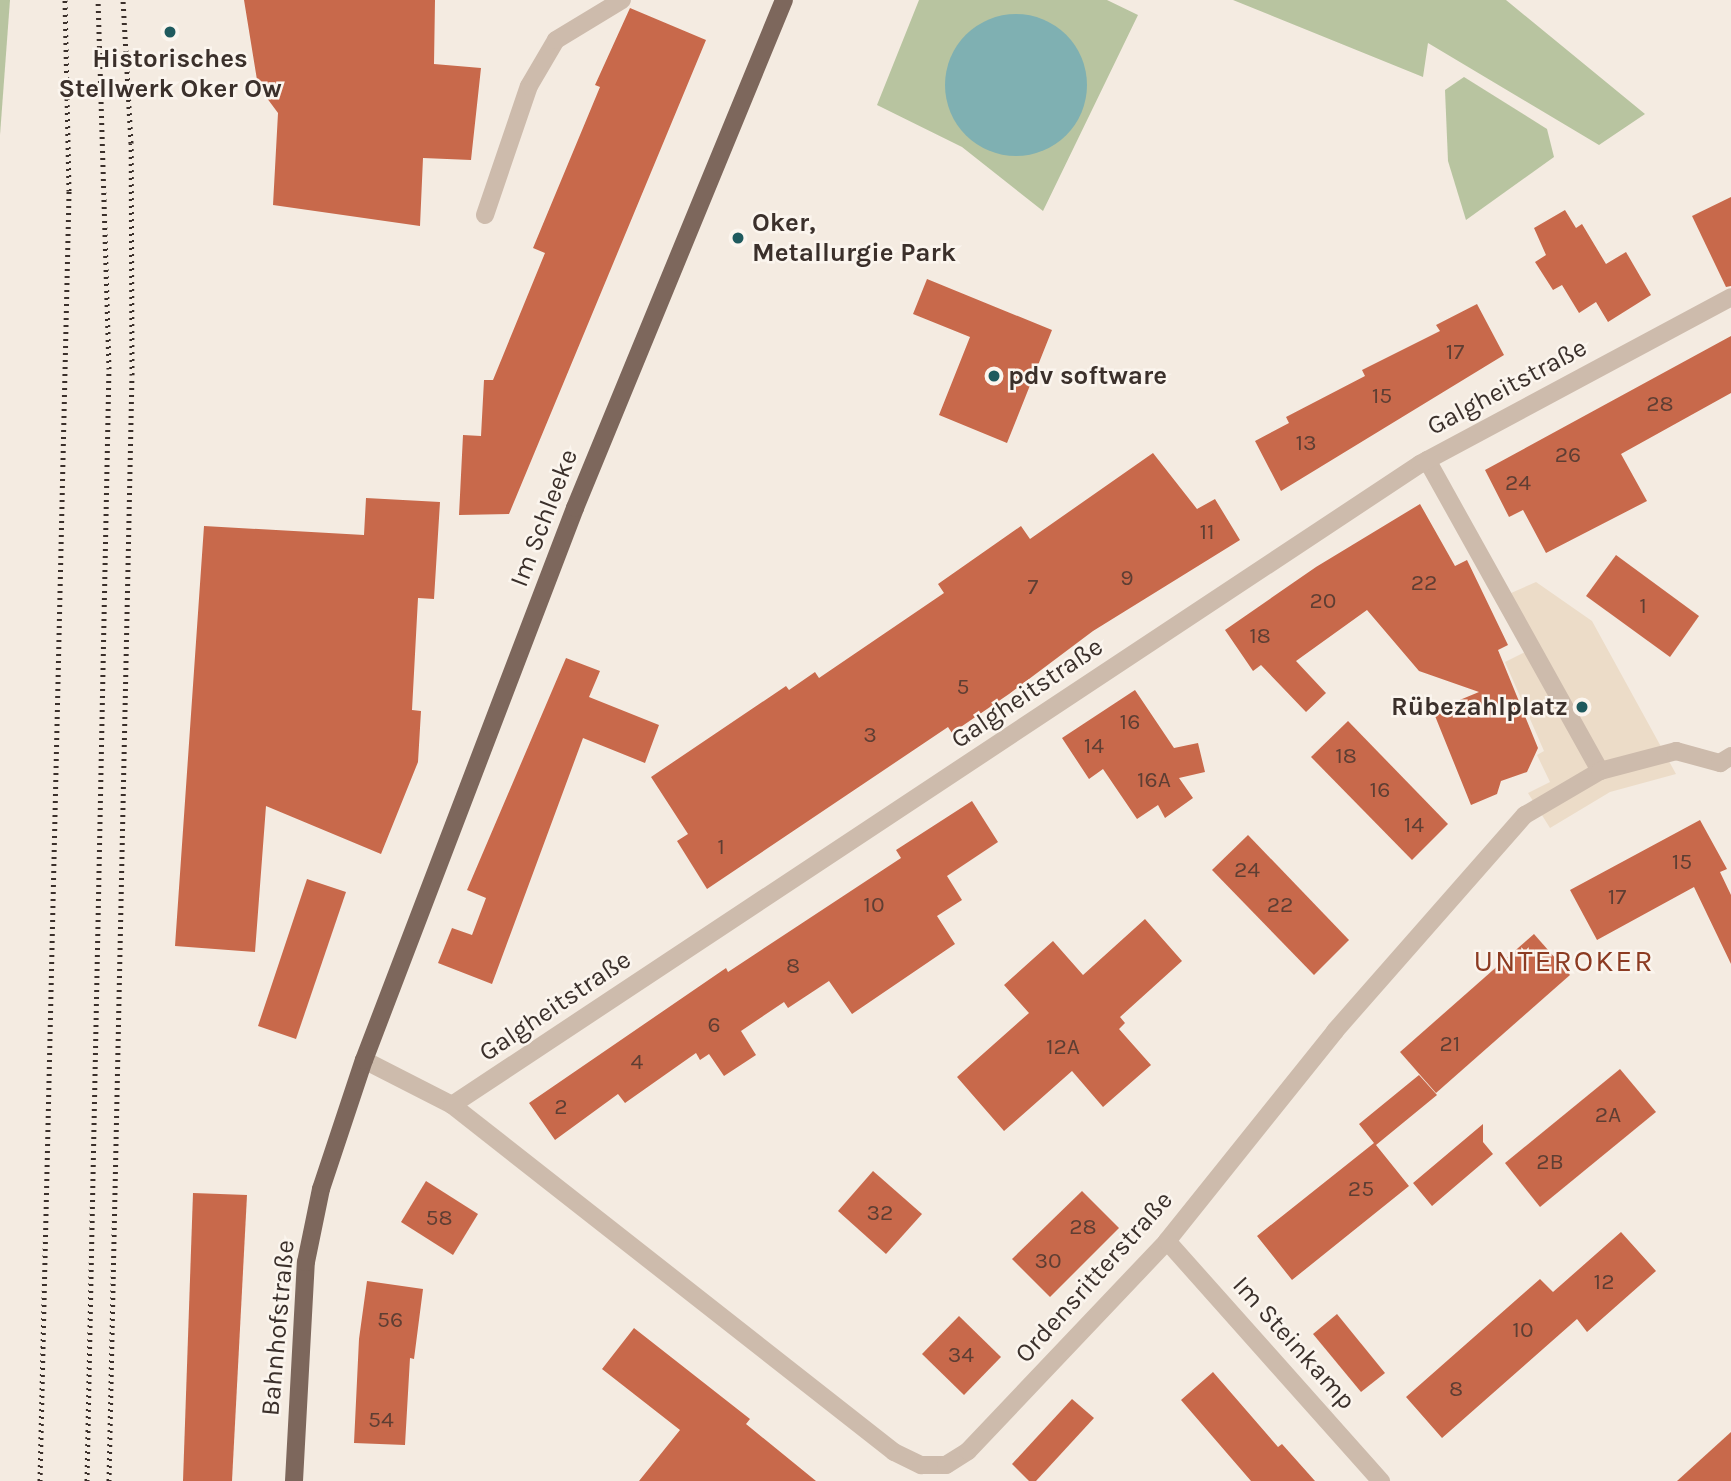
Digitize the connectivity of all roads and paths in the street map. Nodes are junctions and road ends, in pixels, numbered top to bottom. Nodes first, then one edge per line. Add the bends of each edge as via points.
1 (622, 0) edge
2 (782, 1) edge
3 (485, 215) dead end
4 (1731, 297) edge
5 (1427, 460) junction
6 (1727, 765) edge
7 (1600, 771) junction
8 (364, 1060) junction
9 (452, 1105) junction
10 (1167, 1241) junction
11 (294, 1481) edge
12 (1381, 1481) edge

1 - 3 street via 556,40 529,86
2 - 8 main road, Im Schleeke via 575,508
4 - 5 street, Galgheitstraße
5 - 7 street
5 - 9 street, Galgheitstraße
6 - 7 street, Ordensritterstraße via 1676,751
7 - 10 street, Ordensritterstraße via 1512,827 1335,1031
8 - 9 street
8 - 11 main road, Bahnhofstraße via 321,1189 306,1262
9 - 10 street, Ordensritterstraße via 894,1452 920,1465 946,1465 968,1451
10 - 12 street, Im Steinkamp

